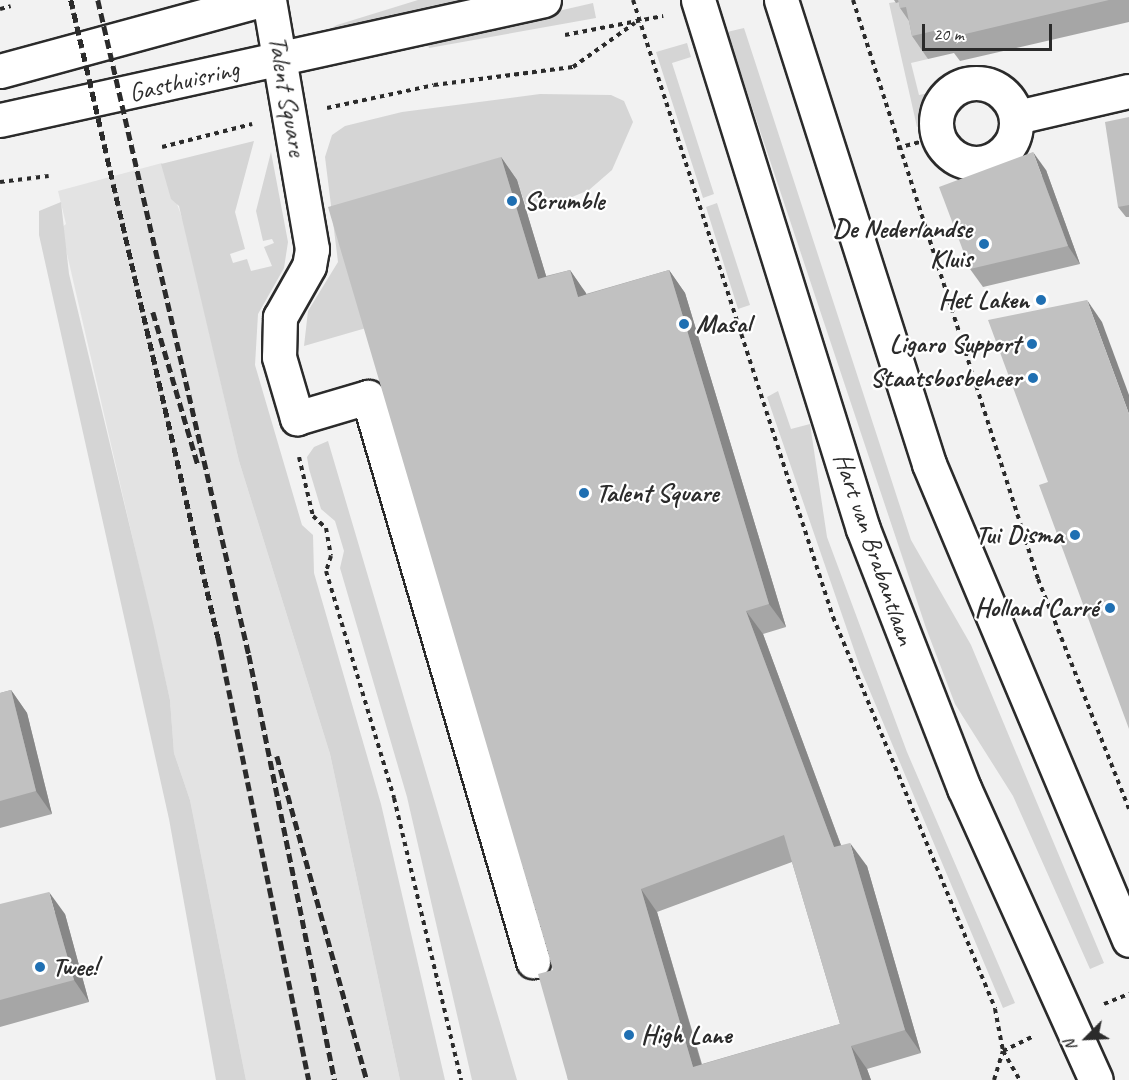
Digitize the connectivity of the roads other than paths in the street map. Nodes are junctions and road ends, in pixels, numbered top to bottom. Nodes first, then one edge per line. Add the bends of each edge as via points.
1 (261, 0) edge
2 (269, 0) edge
3 (544, 0) edge
4 (698, 0) edge
5 (781, 0) edge
6 (280, 59) junction
7 (0, 71) edge
8 (1129, 91) edge
9 (1017, 117) junction
10 (0, 120) edge
11 (1129, 940) edge
12 (533, 961) dead end
13 (1096, 1080) edge

1 - 7 street
2 - 6 street, Talent Square
3 - 6 street, Gasthuisring
4 - 13 street, Hart van Brabantlaan via 863,529 964,788
5 - 11 street via 928,464
6 - 10 street, Gasthuisring
6 - 12 street, Talent Square via 312,249 309,266 286,300 278,335 297,418 368,397
8 - 9 street
9 - 9 street via 1000,90 969,83 943,100 937,114 939,137 962,162 987,162 1008,149

